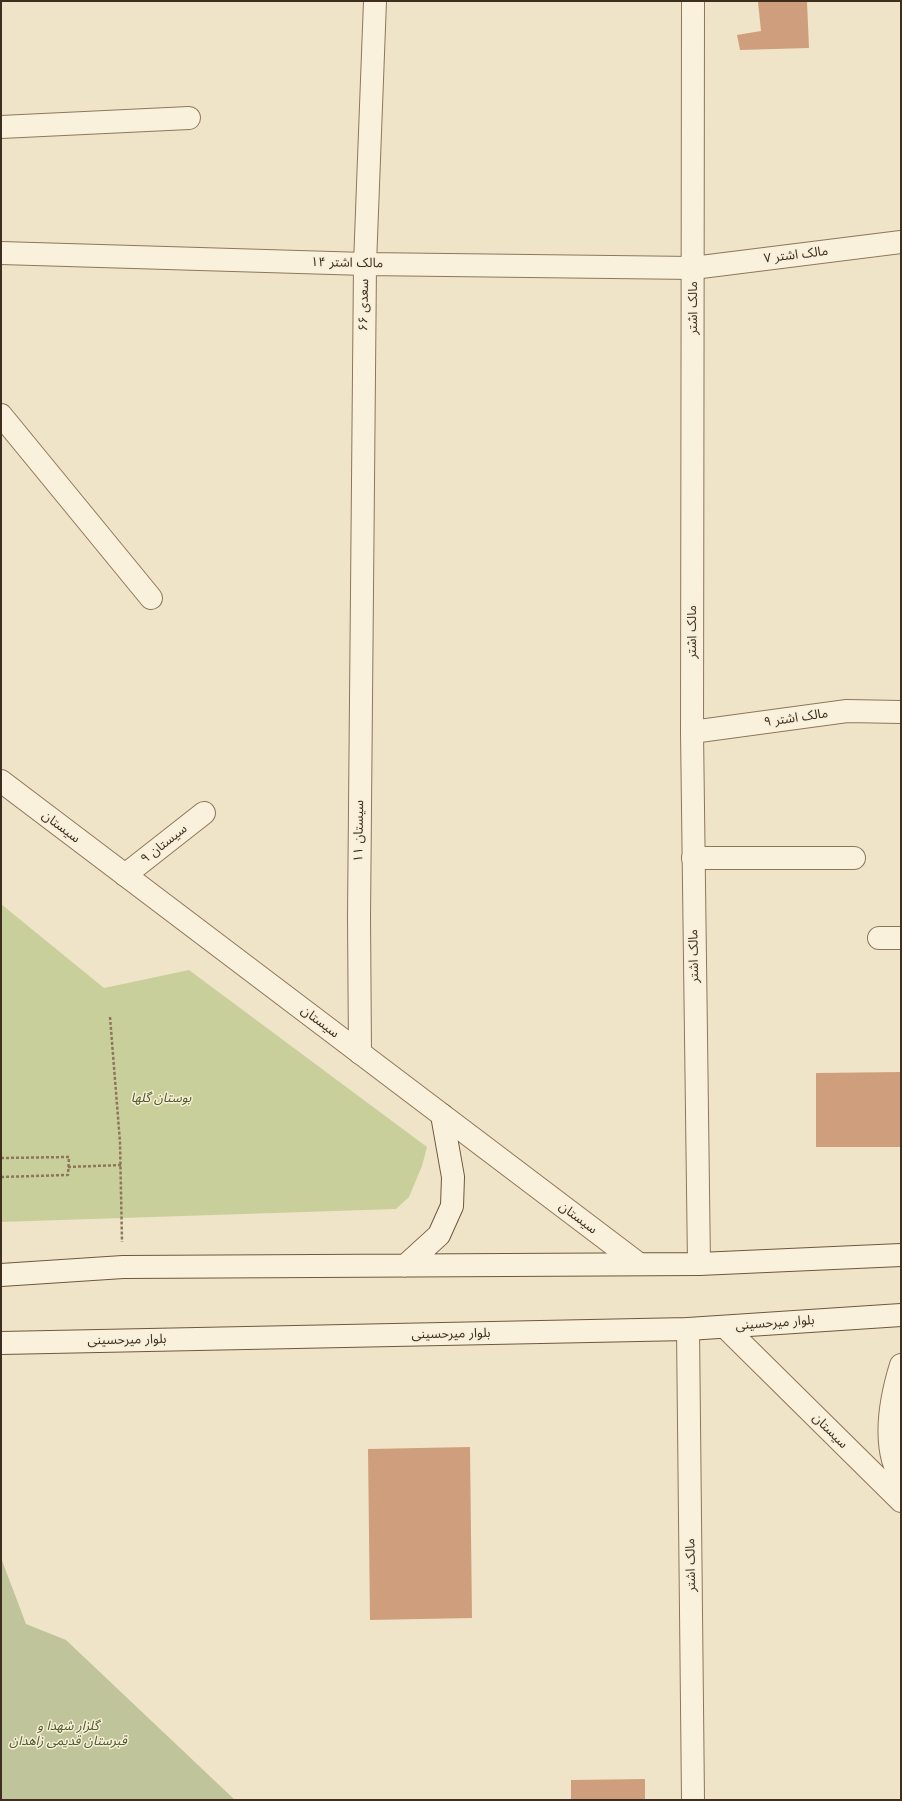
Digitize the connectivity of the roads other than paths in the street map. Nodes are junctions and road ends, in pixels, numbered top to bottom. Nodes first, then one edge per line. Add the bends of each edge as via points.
1 (375, 1) edge
2 (693, 1) edge
3 (189, 118) dead end
4 (1, 127) edge
5 (900, 242) edge
6 (1, 253) edge
7 (365, 264) junction
8 (693, 268) junction
9 (1, 415) edge
10 (151, 598) dead end
11 (362, 610) joint
12 (901, 712) edge
13 (692, 732) junction
14 (1, 781) edge
15 (204, 813) dead end
16 (693, 858) junction
17 (854, 858) dead end
18 (125, 875) junction
19 (879, 938) dead end
20 (901, 938) edge
21 (360, 1053) junction
22 (442, 1115) junction
23 (901, 1255) edge
24 (639, 1264) junction
25 (699, 1264) junction
26 (405, 1266) junction
27 (1, 1275) edge
28 (901, 1315) edge
29 (725, 1327) junction
30 (688, 1329) junction
31 (1, 1343) edge
32 (901, 1365) edge
33 (901, 1480) edge
34 (901, 1501) edge
35 (692, 1800) edge

1 - 7 street, سعدی ۶۶
2 - 8 street, مالک اشتر
3 - 4 street
5 - 8 street, مالک اشتر ۷
6 - 7 street, مالک اشتر ۱۴
7 - 8 street, مالک اشتر ۱۴
7 - 11 street, سعدی ۶۶
8 - 13 street, مالک اشتر
9 - 10 street
11 - 21 street, سیستان ۱۱ via 358,917
12 - 13 street, مالک اشتر ۹ via 847,711
13 - 16 street, مالک اشتر
14 - 18 street, سیستان
15 - 18 street, سیستان ۹
16 - 17 street
16 - 25 street, مالک اشتر
18 - 21 street, سیستان
19 - 20 street
21 - 22 street, سیستان
22 - 24 street, سیستان
22 - 26 street via 453,1177 452,1206 439,1235
23 - 25 street
24 - 25 street
24 - 26 street
26 - 27 street via 123,1267
28 - 29 street, بلوار میرحسینی
29 - 30 street, بلوار میرحسینی
29 - 34 street, سیستان
30 - 31 street, بلوار میرحسینی
30 - 35 street, مالک اشتر
32 - 33 street via 889,1422 893,1459

